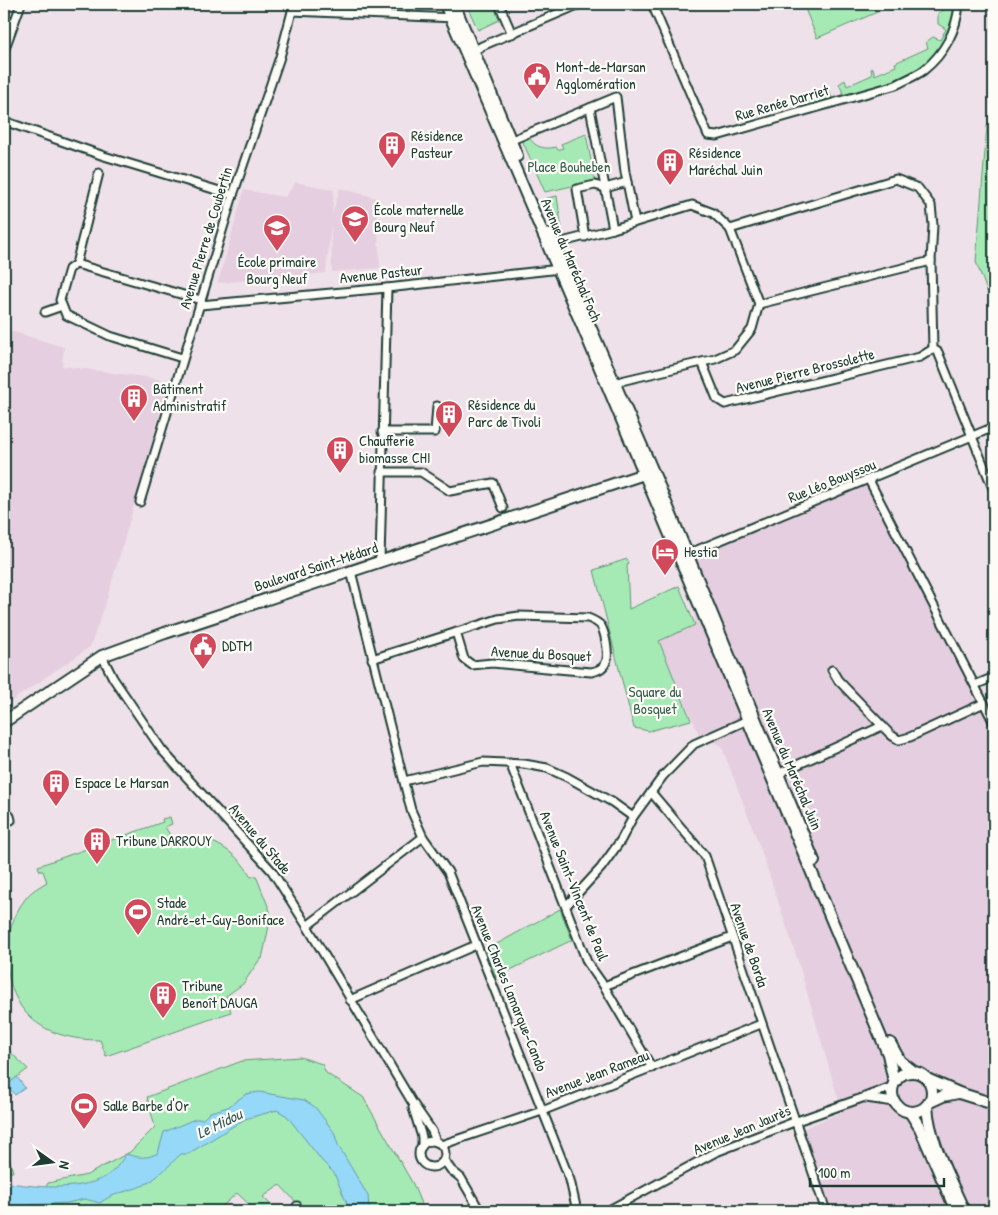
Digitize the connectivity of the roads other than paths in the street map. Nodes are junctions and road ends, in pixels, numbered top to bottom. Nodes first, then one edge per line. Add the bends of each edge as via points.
1 (21, 4) edge
2 (445, 4) edge
3 (454, 4) edge
4 (500, 4) edge
5 (580, 4) edge
6 (652, 4) edge
7 (959, 4) edge
8 (293, 8) edge
9 (456, 18) junction
10 (4, 21) edge
11 (14, 23) junction
12 (512, 34) junction
13 (4, 51) edge
14 (470, 53) junction
15 (588, 109) junction
16 (4, 121) edge
17 (507, 142) junction
18 (99, 173) dead end
19 (627, 182) junction
20 (605, 188) junction
21 (232, 195) junction
22 (635, 222) junction
23 (613, 229) junction
24 (730, 229) junction
25 (585, 237) junction
26 (552, 247) junction
27 (931, 261) junction
28 (76, 264) junction
29 (562, 268) junction
30 (387, 288) junction
31 (201, 303) junction
32 (759, 304) junction
33 (62, 306) junction
34 (45, 312) dead end
35 (933, 349) junction
36 (182, 358) junction
37 (702, 362) junction
38 (611, 385) junction
39 (437, 406) dead end
40 (994, 427) edge
41 (382, 432) junction
42 (972, 437) junction
43 (381, 472) junction
44 (648, 472) junction
45 (869, 480) junction
46 (994, 492) edge
47 (140, 502) dead end
48 (504, 508) dead end
49 (683, 556) junction
50 (380, 561) junction
51 (351, 571) junction
52 (456, 632) junction
53 (102, 656) junction
54 (372, 659) junction
55 (832, 670) dead end
56 (994, 677) edge
57 (975, 685) junction
58 (984, 703) junction
59 (751, 718) junction
60 (4, 722) edge
61 (994, 723) edge
62 (882, 726) junction
63 (510, 763) junction
64 (776, 777) junction
65 (404, 781) junction
66 (651, 792) junction
67 (10, 816) dead end
68 (633, 817) junction
69 (4, 823) edge
70 (424, 837) junction
71 (566, 906) junction
72 (307, 926) junction
73 (732, 937) junction
74 (476, 944) junction
75 (604, 986) junction
76 (350, 1000) junction
77 (761, 1024) junction
78 (652, 1068) junction
79 (914, 1072) junction
80 (927, 1079) junction
81 (895, 1083) junction
82 (959, 1093) junction
83 (865, 1098) junction
84 (412, 1102) junction
85 (894, 1102) junction
86 (929, 1104) junction
87 (994, 1104) edge
88 (542, 1111) junction
89 (910, 1112) junction
90 (794, 1122) junction
91 (438, 1143) junction
92 (422, 1146) junction
93 (444, 1160) junction
94 (480, 1211) edge
95 (577, 1211) edge
96 (607, 1211) edge
97 (826, 1211) edge
98 (956, 1211) edge
99 (964, 1211) edge

1 - 11 street
2 - 9 main road, Avenue du Maréchal Foch
3 - 9 main road, Avenue du Maréchal Foch
4 - 12 street
5 - 12 street
6 - 7 street, Rue Renée Darriet via 708,135 716,136 896,85 922,71 942,53 958,19
8 - 9 street
8 - 21 street, Avenue Pierre de Coubertin via 280,57
9 - 14 main road, Avenue du Maréchal Foch
10 - 11 street
11 - 13 street
12 - 14 street
14 - 17 main road, Avenue du Maréchal Foch
15 - 17 street
15 - 19 street via 616,97
15 - 20 street
16 - 21 street
17 - 26 main road, Avenue du Maréchal Foch
18 - 28 street
19 - 20 street
19 - 22 street
20 - 23 street
20 - 25 street via 595,184 577,188
21 - 31 street, Avenue Pierre de Coubertin
22 - 23 street
22 - 24 street via 692,205 713,213
23 - 25 street
24 - 27 street via 896,179 918,188 930,205 933,224
24 - 32 street
25 - 26 street
26 - 29 main road, Avenue du Maréchal Foch
27 - 32 street
27 - 35 street
28 - 31 street
28 - 33 street via 69,269 60,300
29 - 30 street, Avenue Pasteur
29 - 38 main road, Avenue du Maréchal Foch
30 - 31 street, Avenue Pasteur
30 - 41 street
31 - 36 street, Avenue Pierre de Coubertin
32 - 37 street via 752,329 735,350
33 - 34 street
33 - 36 street via 66,315 110,336
35 - 37 street, Avenue Pierre Brossolette via 920,357 725,404 717,399
35 - 42 street via 938,352
36 - 47 street, Avenue Pierre de Coubertin
37 - 38 street
38 - 44 main road, Avenue du Maréchal Foch
39 - 41 street via 436,432
40 - 42 street, Rue Léo Bouyssou
41 - 43 street
42 - 45 street, Rue Léo Bouyssou
42 - 46 street
43 - 48 street via 421,472 450,491 493,483
43 - 50 street
44 - 49 main road, Avenue du Maréchal Juin
44 - 50 main road, Boulevard Saint-Médard
45 - 49 street, Rue Léo Bouyssou
45 - 57 street
49 - 59 main road, Avenue du Maréchal Juin
50 - 51 main road, Boulevard Saint-Médard
51 - 53 main road, Boulevard Saint-Médard
51 - 54 street, Avenue Charles Lamarque-Cando
52 - 52 street, Avenue du Bosquet via 464,659 472,665 492,663 591,672 603,667 608,660 604,631 588,618 519,616
52 - 54 street, Avenue du Bosquet
53 - 60 main road, Boulevard Saint-Médard
53 - 72 street, Avenue du Stade via 162,750 272,871
54 - 65 street, Avenue Charles Lamarque-Cando
55 - 62 street
56 - 57 street
57 - 58 street
58 - 61 street
58 - 62 street via 899,740
59 - 64 main road, Avenue du Maréchal Juin
59 - 66 street via 694,744
62 - 64 street
63 - 65 street via 483,762
63 - 68 street via 546,768 567,776
63 - 71 street, Avenue Saint-Vincent de Paul
64 - 79 main road, Avenue du Maréchal Juin via 892,1049 900,1062
64 - 81 main road, Avenue du Maréchal Juin via 888,1054
65 - 70 street, Avenue Charles Lamarque-Cando via 411,810
66 - 68 street
66 - 73 street, Avenue de Borda via 702,851
67 - 69 street via 11,820
68 - 71 street via 601,868
70 - 72 street
70 - 74 street, Avenue Charles Lamarque-Cando via 448,872
71 - 75 street, Avenue Saint-Vincent de Paul via 587,962
72 - 76 street, Avenue du Stade
73 - 75 street
73 - 77 street, Avenue de Borda
74 - 76 street
74 - 88 street, Avenue Charles Lamarque-Cando
75 - 78 street, Avenue Saint-Vincent de Paul
76 - 84 street, Avenue du Stade
77 - 78 street, Avenue Jean Rameau
77 - 90 street, Avenue de Borda
78 - 88 street, Avenue Jean Rameau
79 - 80 main road
79 - 81 main road via 904,1074
80 - 82 main road
80 - 86 main road via 932,1092
81 - 83 street, Avenue Jean Jaurès
81 - 85 main road
82 - 86 main road via 943,1096
82 - 87 main road
83 - 85 street, Avenue Jean Jaurès
83 - 90 street, Avenue Jean Jaurès
84 - 91 street, Avenue du Stade
84 - 92 street, Avenue du Stade
85 - 89 main road
86 - 89 main road via 919,1111
86 - 99 main road via 933,1138
88 - 91 street, Avenue Jean Rameau
88 - 95 street, Avenue Charles Lamarque-Cando via 570,1180
89 - 98 main road
90 - 96 street, Avenue Jean Jaurès via 716,1152
90 - 97 street, Avenue de Borda
91 - 92 street via 428,1142
91 - 93 street via 445,1152
92 - 93 street via 420,1158 425,1165 437,1166
93 - 94 street via 461,1178

